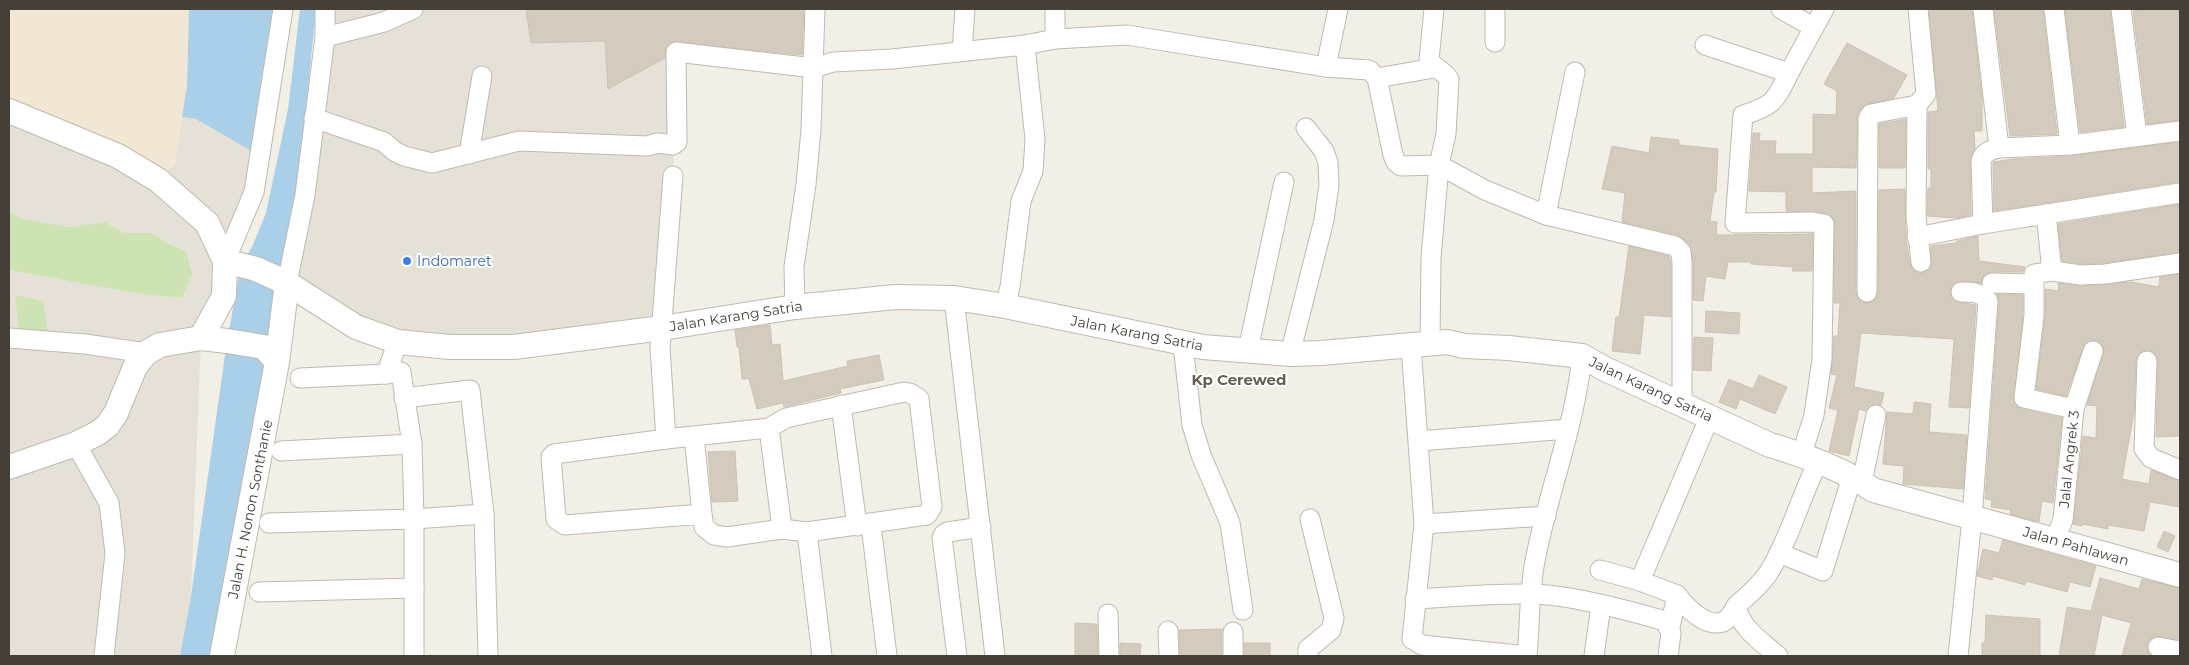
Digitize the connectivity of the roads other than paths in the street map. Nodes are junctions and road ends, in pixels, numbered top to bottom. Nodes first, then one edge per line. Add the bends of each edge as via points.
1 (283, 9) edge
2 (325, 9) edge
3 (413, 9) edge
4 (815, 9) edge
5 (965, 9) edge
6 (1056, 9) edge
7 (1338, 9) edge
8 (1434, 9) edge
9 (1496, 9) edge
10 (1781, 9) edge
11 (1824, 9) edge
12 (1918, 9) edge
13 (1983, 9) edge
14 (2054, 9) edge
15 (2121, 9) edge
16 (1813, 27) junction
17 (325, 37) junction
18 (1055, 39) junction
19 (1495, 42) dead end
20 (1025, 45) junction
21 (1705, 45) dead end
22 (962, 50) junction
23 (1326, 67) junction
24 (814, 68) junction
25 (1434, 68) junction
26 (1575, 72) dead end
27 (1789, 73) junction
28 (482, 76) dead end
29 (1378, 78) junction
30 (1917, 105) junction
31 (9, 111) edge
32 (314, 118) junction
33 (1306, 128) dead end
34 (2180, 131) edge
35 (2137, 136) junction
36 (2070, 145) junction
37 (1999, 148) junction
38 (469, 154) junction
39 (1439, 165) junction
40 (673, 176) dead end
41 (1284, 182) dead end
42 (2180, 193) edge
43 (2046, 214) junction
44 (1546, 215) junction
45 (1983, 224) junction
46 (1917, 237) junction
47 (225, 261) junction
48 (1921, 262) dead end
49 (2180, 263) edge
50 (2052, 272) junction
51 (287, 282) junction
52 (1992, 282) dead end
53 (2033, 284) junction
54 (1867, 292) dead end
55 (1961, 292) dead end
56 (954, 298) junction
57 (1005, 306) junction
58 (795, 307) junction
59 (662, 328) junction
60 (9, 338) edge
61 (201, 338) junction
62 (398, 342) junction
63 (1183, 345) junction
64 (1421, 345) junction
65 (1248, 350) junction
66 (2093, 351) dead end
67 (146, 353) junction
68 (270, 354) junction
69 (1290, 354) junction
70 (1582, 356) junction
71 (2147, 362) dead end
72 (386, 374) junction
73 (300, 378) dead end
74 (404, 398) junction
75 (1682, 403) junction
76 (841, 405) junction
77 (2074, 409) junction
78 (1876, 415) dead end
79 (1710, 416) junction
80 (769, 428) junction
81 (1568, 429) junction
82 (694, 436) junction
83 (666, 439) junction
84 (1419, 441) junction
85 (76, 444) junction
86 (412, 444) junction
87 (281, 451) dead end
88 (1810, 460) junction
89 (9, 467) edge
90 (2180, 470) edge
91 (1857, 480) junction
92 (484, 514) junction
93 (702, 514) junction
94 (1546, 516) junction
95 (1972, 518) junction
96 (414, 519) junction
97 (1310, 519) dead end
98 (269, 523) dead end
99 (1424, 524) junction
100 (864, 525) junction
101 (981, 527) junction
102 (782, 529) junction
103 (807, 532) junction
104 (2055, 539) junction
105 (1779, 552) junction
106 (1600, 570) dead end
107 (2180, 575) edge
108 (1640, 581) junction
109 (414, 588) junction
110 (259, 592) dead end
111 (1531, 594) junction
112 (1677, 595) junction
113 (1415, 599) junction
114 (1601, 606) junction
115 (1736, 607) junction
116 (1243, 610) dead end
117 (1108, 614) dead end
118 (1670, 627) junction
119 (1168, 631) dead end
120 (1232, 632) dead end
121 (2158, 647) dead end
122 (1412, 648) edge
123 (2180, 651) edge
124 (104, 656) edge
125 (222, 656) edge
126 (414, 656) edge
127 (488, 656) edge
128 (822, 656) edge
129 (887, 656) edge
130 (957, 656) edge
131 (995, 656) edge
132 (1109, 656) edge
133 (1169, 656) edge
134 (1233, 656) edge
135 (1308, 656) edge
136 (1527, 656) edge
137 (1594, 656) edge
138 (1668, 656) edge
139 (1778, 656) edge
140 (1958, 656) edge

1 - 47 street via 254,192
2 - 17 street
3 - 17 street via 384,22
4 - 24 street
5 - 22 street
6 - 18 street
7 - 23 street
8 - 25 street via 1429,60
9 - 19 street
10 - 16 street
11 - 16 street
12 - 30 street via 1926,94
13 - 37 street
14 - 36 street
15 - 35 street
16 - 27 street
17 - 32 street
18 - 20 street
18 - 23 street via 1127,35
20 - 22 street
20 - 57 street via 1035,139 1033,171 1021,201
21 - 27 street
22 - 24 street via 834,62
23 - 29 street via 1369,70
24 - 38 street via 676,52 677,142 673,145 519,141
24 - 58 street via 806,184 794,267
25 - 29 street
25 - 39 street via 1444,72 1449,79 1446,134
26 - 44 street
27 - 88 street via 1776,98 1763,109 1743,115 1735,223 1824,224 1822,359
28 - 38 street
29 - 39 street via 1396,162 1401,166
30 - 46 street
30 - 54 street via 1871,114 1868,119
31 - 47 street via 118,156 158,180 207,223
32 - 38 street via 384,142 394,151 415,160 432,162
32 - 51 street via 305,195
33 - 69 street via 1324,152 1330,185
34 - 35 street
35 - 36 street
36 - 37 street
37 - 45 street via 1983,155
39 - 44 street via 1485,190
39 - 64 street
40 - 59 street
41 - 65 street
42 - 43 street
43 - 45 street
43 - 50 street
44 - 75 street via 1675,246 1681,252
45 - 46 street
46 - 48 street
47 - 51 street, Jalan Karang Satria
47 - 61 street via 224,296
49 - 50 street via 2080,276
50 - 53 street via 2034,274
51 - 62 street, Jalan Karang Satria via 356,327
51 - 68 street, Jalan H. Nonon Sonthanie
52 - 53 street
53 - 77 street via 2034,316 2024,398
55 - 95 street via 1985,296 1988,301
56 - 57 street, Jalan Karang Satria
56 - 58 street, Jalan Karang Satria via 895,297
56 - 101 street
57 - 63 street, Jalan Karang Satria
58 - 59 street, Jalan Karang Satria
59 - 62 street, Jalan Karang Satria via 514,347 474,348
59 - 83 street via 660,348
60 - 67 street
61 - 67 street via 160,345
61 - 68 street via 227,340
62 - 72 street
63 - 65 street, Jalan Karang Satria
63 - 116 street via 1192,425 1230,523
64 - 69 street, Jalan Karang Satria via 1359,352
64 - 70 street, Jalan Karang Satria via 1447,342
64 - 84 street
65 - 69 street, Jalan Karang Satria
66 - 77 street, Jalal Angrek 3
67 - 85 street via 135,367 108,425
68 - 125 street, Jalan H. Nonon Sonthanie
70 - 75 street, Jalan Karang Satria via 1605,370
70 - 81 street
71 - 90 street via 2144,449 2151,458
72 - 73 street
72 - 74 street via 401,372
74 - 86 street
74 - 92 street via 470,390
75 - 79 street, Jalan Karang Satria
76 - 80 street via 786,418
76 - 100 street
76 - 100 street via 904,392 910,392 919,399 932,507 927,515
77 - 104 street, Jalal Angrek 3 via 2063,520
78 - 91 street
79 - 88 street, Jalan Karang Satria
79 - 108 street
80 - 82 street
80 - 102 street
81 - 84 street
81 - 94 street
82 - 83 street
82 - 93 street
83 - 93 street via 554,454 550,462 556,519 565,525
84 - 99 street
85 - 89 street
85 - 124 street via 109,503 115,553
86 - 87 street
86 - 96 street
88 - 91 street, Jalan Karang Satria
88 - 105 street via 1803,492
91 - 95 street, Jalan Karang Satria via 1873,490
91 - 105 street via 1823,571
92 - 96 street
92 - 127 street
93 - 102 street via 704,527 714,535
94 - 99 street
94 - 111 street
95 - 104 street, Jalan Pahlawan
95 - 140 street
96 - 98 street
96 - 109 street
97 - 135 street via 1334,618 1331,630 1308,649
99 - 113 street
100 - 103 street
100 - 129 street
101 - 130 street via 948,532 942,538
101 - 131 street
102 - 103 street
103 - 128 street
104 - 107 street, Jalan Pahlawan
105 - 115 street via 1768,574
106 - 108 street
108 - 112 street
109 - 110 street
109 - 126 street
111 - 113 street
111 - 114 street
111 - 136 street
112 - 115 street via 1689,610 1710,622 1722,622
112 - 118 street
113 - 122 street
114 - 118 street via 1665,621
114 - 137 street
115 - 139 street via 1744,626
117 - 132 street
118 - 138 street
119 - 133 street
120 - 134 street
121 - 123 street
122 - 136 street via 1422,645

